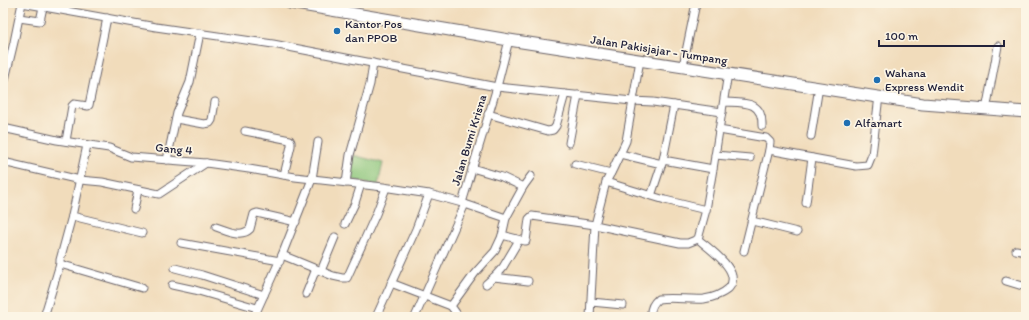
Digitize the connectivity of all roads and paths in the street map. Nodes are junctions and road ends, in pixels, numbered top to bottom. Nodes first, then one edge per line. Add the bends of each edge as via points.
1 (22, 3) edge
2 (290, 3) edge
3 (696, 3) edge
4 (43, 7) junction
5 (19, 18) junction
6 (108, 18) junction
7 (200, 33) junction
8 (509, 40) junction
9 (998, 46) dead end
10 (640, 60) junction
11 (373, 63) junction
12 (683, 66) junction
13 (728, 73) junction
14 (497, 87) junction
15 (819, 87) junction
16 (3, 88) edge
17 (565, 94) junction
18 (578, 95) junction
19 (879, 96) junction
20 (632, 101) junction
21 (215, 102) dead end
22 (724, 102) junction
23 (674, 105) junction
24 (986, 110) junction
25 (722, 112) junction
26 (1026, 112) edge
27 (488, 114) junction
28 (176, 119) junction
29 (762, 126) dead end
30 (3, 128) edge
31 (719, 130) junction
32 (245, 131) dead end
33 (811, 136) dead end
34 (66, 141) junction
35 (318, 142) dead end
36 (569, 143) dead end
37 (87, 145) junction
38 (769, 150) junction
39 (620, 154) junction
40 (715, 155) junction
41 (750, 158) dead end
42 (812, 158) junction
43 (167, 160) junction
44 (3, 162) edge
45 (663, 162) junction
46 (206, 163) junction
47 (575, 164) dead end
48 (472, 168) junction
49 (713, 169) junction
50 (611, 173) junction
51 (284, 175) junction
52 (531, 176) dead end
53 (312, 179) junction
54 (80, 180) junction
55 (606, 182) junction
56 (346, 183) junction
57 (361, 184) junction
58 (523, 187) junction
59 (386, 188) junction
60 (138, 190) junction
61 (430, 194) junction
62 (651, 196) junction
63 (806, 203) dead end
64 (464, 204) junction
65 (134, 209) dead end
66 (706, 210) junction
67 (72, 216) junction
68 (506, 218) junction
69 (752, 221) junction
70 (296, 222) junction
71 (345, 224) dead end
72 (595, 225) junction
73 (216, 227) dead end
74 (797, 232) dead end
75 (142, 233) dead end
76 (502, 235) junction
77 (335, 237) dead end
78 (698, 239) junction
79 (519, 240) junction
80 (181, 243) dead end
81 (1016, 250) dead end
82 (744, 251) dead end
83 (1026, 252) edge
84 (281, 258) junction
85 (60, 264) junction
86 (175, 268) dead end
87 (318, 270) junction
88 (494, 277) junction
89 (528, 281) dead end
90 (1006, 281) dead end
91 (391, 283) junction
92 (486, 284) dead end
93 (172, 285) dead end
94 (1026, 287) edge
95 (142, 288) dead end
96 (306, 294) dead end
97 (264, 295) junction
98 (424, 296) junction
99 (591, 302) junction
100 (623, 305) dead end
101 (451, 306) junction
102 (258, 308) junction
103 (44, 317) edge
104 (254, 317) edge
105 (376, 317) edge
106 (415, 317) edge
107 (459, 317) edge
108 (590, 317) edge
109 (651, 317) edge

1 - 4 street
1 - 5 street
2 - 8 main road, Jalan Pakisjajar - Tumpang
3 - 12 street
4 - 5 street via 40,21
4 - 6 street
5 - 16 street
6 - 7 street
6 - 34 street via 90,105 72,106
7 - 11 street
7 - 28 street via 190,82
8 - 10 main road, Jalan Pakisjajar - Tumpang
8 - 14 street, Jalan Bumi Krisna
9 - 24 street
10 - 12 main road, Jalan Pakisjajar - Tumpang
10 - 20 street
11 - 14 street
11 - 56 street via 370,84 350,155
12 - 13 main road, Jalan Pakisjajar - Tumpang
13 - 15 main road, Jalan Pakisjajar - Tumpang
13 - 22 street
14 - 17 street
14 - 27 street, Jalan Bumi Krisna
15 - 19 main road, Jalan Pakisjajar - Tumpang
15 - 33 street
17 - 18 street
17 - 27 street via 553,130 548,131
18 - 20 street
18 - 36 street
19 - 24 main road, Jalan Pakisjajar - Tumpang
19 - 42 street via 872,155 868,165 856,166
20 - 23 street
20 - 39 street via 627,136
21 - 28 street via 210,123
22 - 25 street
22 - 29 street via 753,105 761,115
23 - 25 street
23 - 45 street
24 - 26 main road, Jalan Pakisjajar - Tumpang
25 - 31 street
27 - 48 street, Jalan Bumi Krisna
28 - 43 street
30 - 34 street, Gang 4
31 - 38 street via 766,138 770,142
31 - 40 street
32 - 51 street via 290,140
34 - 37 street, Gang 4
35 - 53 street
37 - 43 street, Gang 4 via 109,148 131,157
37 - 54 street
38 - 42 street
38 - 69 street
39 - 45 street
39 - 50 street
40 - 41 street
40 - 49 street
42 - 63 street
43 - 46 street, Gang 4
44 - 54 street
45 - 49 street
45 - 62 street
46 - 51 street, Gang 4
46 - 60 street via 162,193
47 - 50 street
48 - 58 street via 502,177
48 - 64 street, Jalan Bumi Krisna
49 - 66 street
50 - 55 street
51 - 53 street, Gang 4
52 - 58 street
53 - 56 street, Gang 4
53 - 70 street
54 - 60 street
54 - 67 street
55 - 62 street
55 - 72 street
56 - 57 street, Jalan Bumi Krisna
57 - 59 street, Jalan Bumi Krisna
57 - 71 street via 356,203
58 - 68 street
59 - 61 street, Jalan Bumi Krisna
59 - 87 street via 347,278
60 - 65 street
61 - 64 street, Jalan Bumi Krisna
61 - 91 street
62 - 66 street
64 - 68 street
64 - 98 street
66 - 78 street
67 - 75 street
67 - 85 street
68 - 76 street
69 - 74 street
69 - 82 street
70 - 73 street via 257,213 254,214 250,229 244,233
70 - 84 street
72 - 78 street via 680,243
72 - 79 street via 532,216 529,219 526,241
72 - 99 street
76 - 79 street
76 - 101 street via 496,251 475,273
77 - 87 street
78 - 109 street via 732,272 730,286 716,296 704,299 658,299 650,311
79 - 88 street
80 - 84 street
81 - 83 street
84 - 87 street
84 - 97 street
85 - 95 street
85 - 103 street
86 - 97 street
87 - 96 street
88 - 89 street
88 - 92 street
90 - 94 street
91 - 98 street
91 - 105 street
93 - 102 street
97 - 102 street
98 - 101 street
98 - 106 street
99 - 100 street
99 - 108 street
101 - 107 street
102 - 104 street

